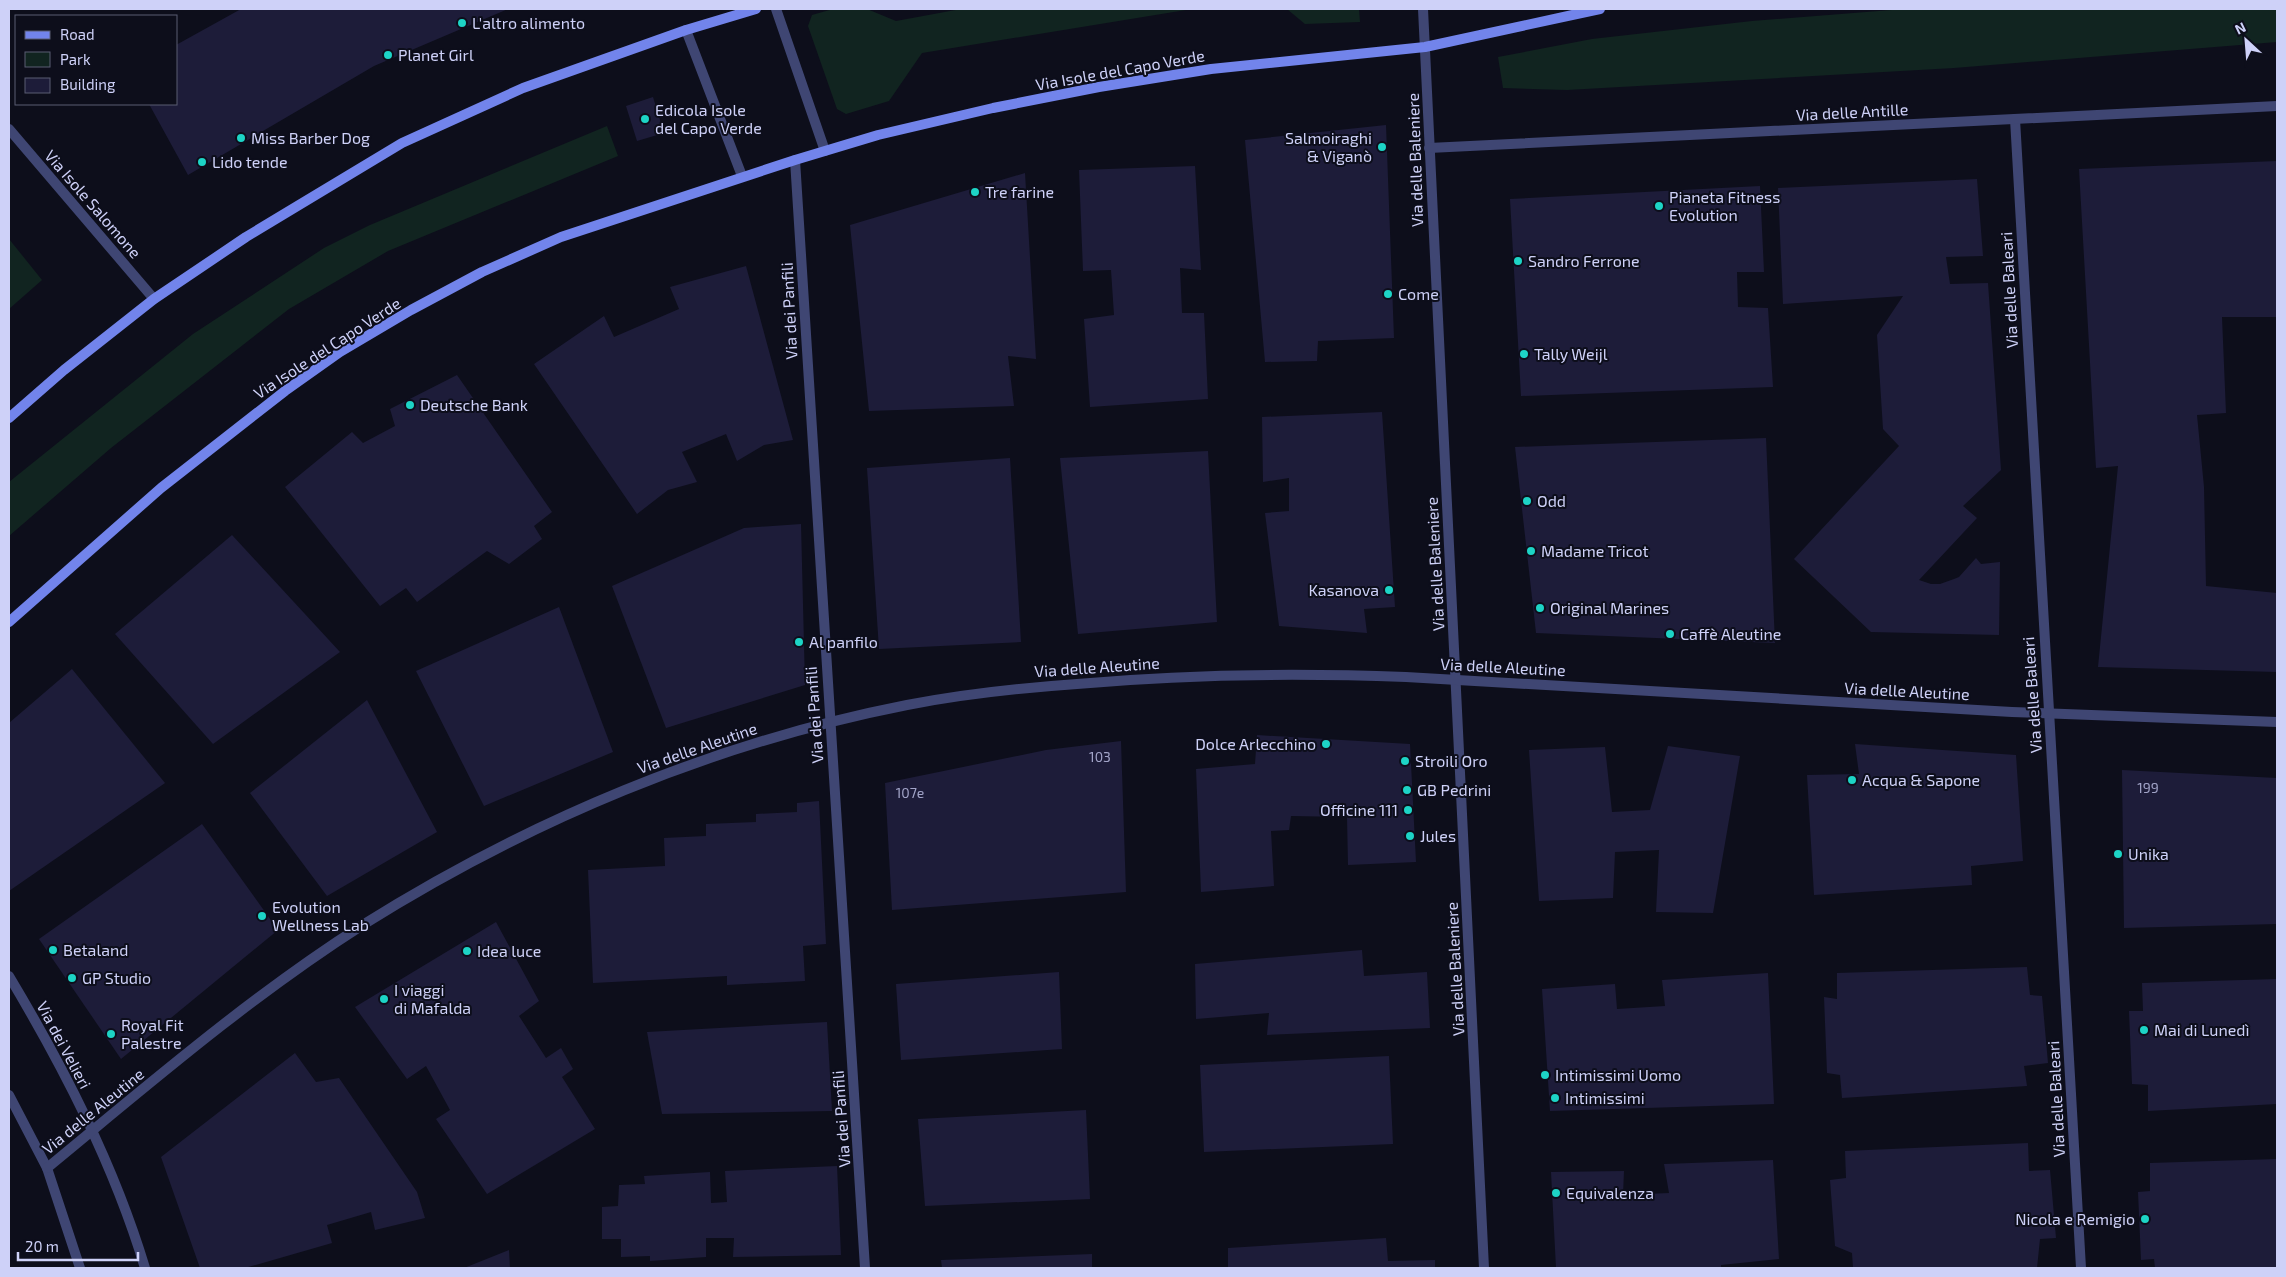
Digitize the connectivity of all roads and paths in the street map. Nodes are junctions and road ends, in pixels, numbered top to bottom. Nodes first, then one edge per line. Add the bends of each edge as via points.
1 (756, 9) edge
2 (776, 9) edge
3 (1423, 9) edge
4 (1600, 9) edge
5 (725, 13) edge
6 (686, 30) junction
7 (1425, 47) junction
8 (2277, 106) edge
9 (2015, 119) junction
10 (9, 129) edge
11 (1429, 148) junction
12 (824, 151) junction
13 (795, 160) junction
14 (742, 176) junction
15 (154, 299) junction
16 (9, 418) edge
17 (9, 622) edge
18 (1456, 680) junction
19 (2049, 713) junction
20 (830, 722) junction
21 (2277, 722) edge
22 (9, 976) edge
23 (9, 1095) edge
24 (92, 1131) junction
25 (47, 1168) junction
26 (80, 1268) edge
27 (145, 1268) edge
28 (865, 1268) edge
29 (1484, 1268) edge
30 (2081, 1268) edge

1 - 5 street
2 - 12 street
3 - 7 street, Via delle Baleniere
4 - 7 street, Via Isole del Capo Verde
5 - 6 street
6 - 14 street
6 - 15 street via 523,88 402,143 246,237
7 - 11 street, Via delle Baleniere
7 - 12 street, Via Isole del Capo Verde via 1265,62 1118,84 951,117
8 - 9 street, Via delle Antille
9 - 11 street, Via delle Antille
9 - 19 street, Via delle Baleari
10 - 15 street, Via Isole Salomone
11 - 18 street, Via delle Baleniere
12 - 13 street, Via Isole del Capo Verde
13 - 14 street, Via Isole del Capo Verde
13 - 20 street, Via dei Panfili
14 - 17 street, Via Isole del Capo Verde via 548,243 482,272 384,325 284,391 205,452
15 - 16 street
18 - 19 street, Via delle Aleutine
18 - 20 street, Via delle Aleutine via 1285,673 1128,679 981,693
18 - 29 street, Via delle Baleniere
19 - 21 street, Via delle Aleutine
19 - 30 street, Via delle Baleari
20 - 24 street, Via delle Aleutine via 708,758 638,784 460,869 397,904 318,955 226,1023
20 - 28 street, Via dei Panfili
22 - 24 street, Via dei Velieri
23 - 25 street
24 - 25 street, Via delle Aleutine
24 - 27 street, Via dei Velieri via 122,1200
25 - 26 street

